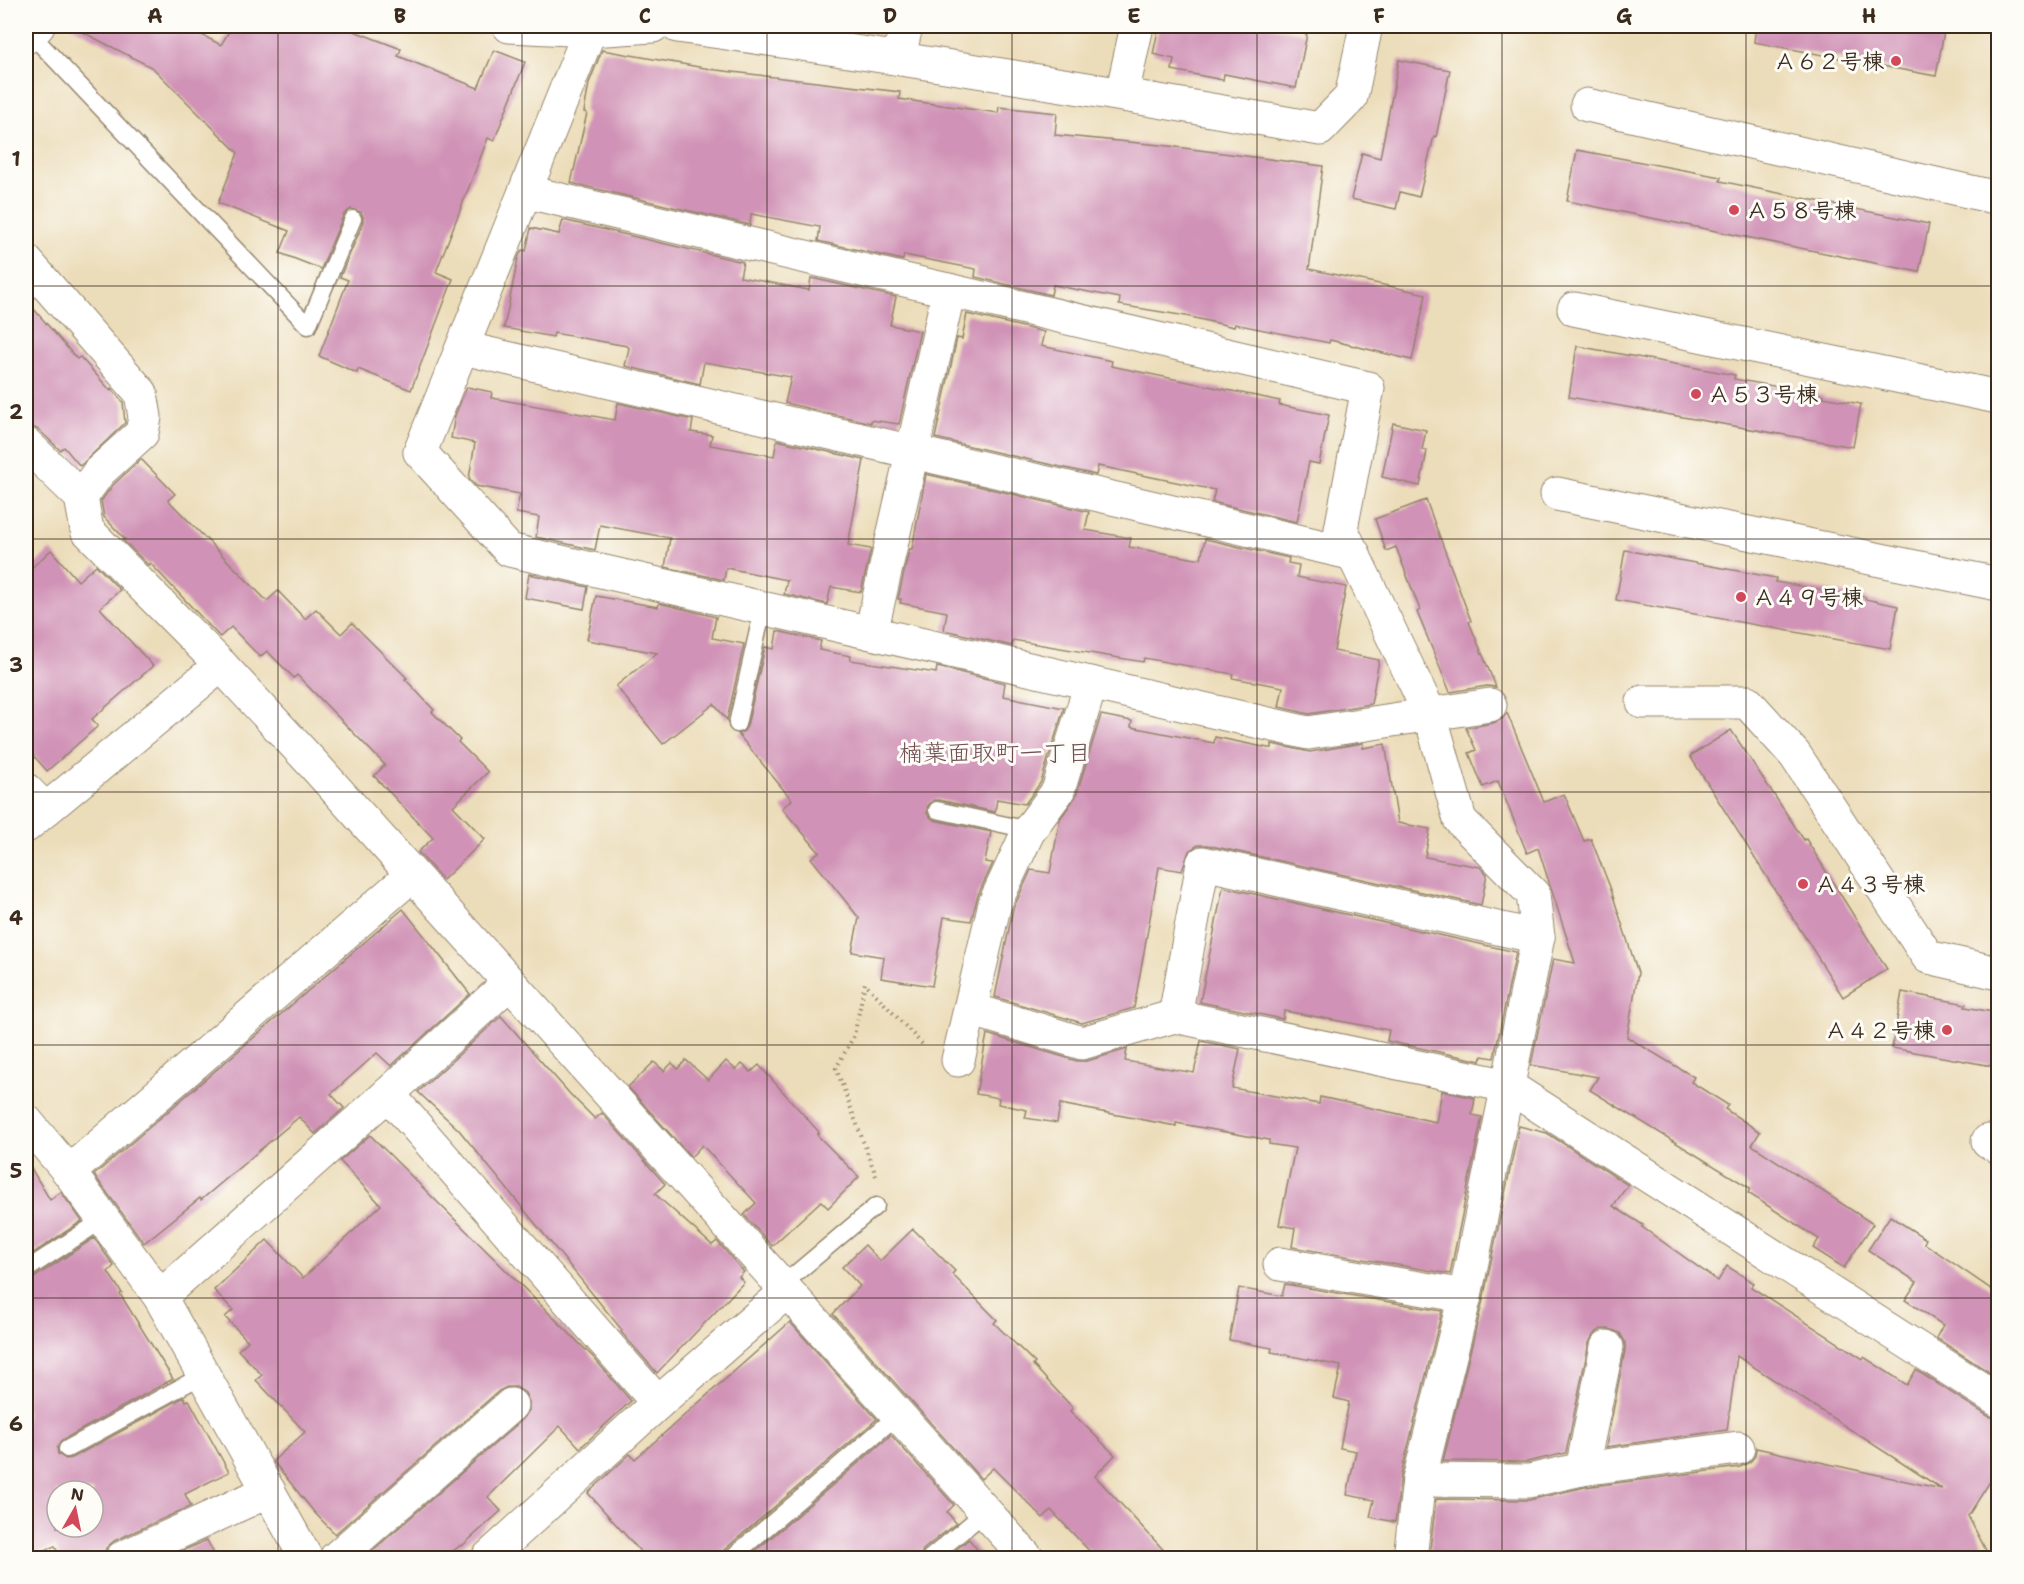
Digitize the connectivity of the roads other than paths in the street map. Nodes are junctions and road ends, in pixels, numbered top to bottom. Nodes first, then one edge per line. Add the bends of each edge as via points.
1 (509, 26) edge
2 (653, 26) edge
3 (677, 26) edge
4 (906, 26) edge
5 (1137, 26) edge
6 (1366, 26) edge
7 (590, 30) junction
8 (30, 31) edge
9 (899, 57) junction
10 (1122, 94) junction
11 (1587, 105) dead end
12 (527, 192) junction
13 (1998, 198) edge
14 (353, 219) dead end
15 (26, 261) edge
16 (949, 290) junction
17 (1574, 309) dead end
18 (463, 348) junction
19 (1998, 397) edge
20 (26, 444) edge
21 (912, 452) junction
22 (1557, 494) dead end
23 (81, 497) junction
24 (1354, 554) junction
25 (1998, 584) edge
26 (763, 608) junction
27 (871, 633) junction
28 (221, 665) junction
29 (1091, 683) junction
30 (1643, 702) dead end
31 (1490, 705) dead end
32 (1431, 714) junction
33 (737, 724) dead end
34 (32, 808) edge
35 (937, 810) dead end
36 (1029, 830) junction
37 (412, 875) junction
38 (1538, 937) junction
39 (1998, 973) edge
40 (509, 983) junction
41 (970, 1009) junction
42 (1175, 1016) junction
43 (944, 1056) road end
44 (1508, 1086) junction
45 (388, 1094) junction
46 (26, 1121) edge
47 (69, 1172) junction
48 (876, 1206) road end
49 (104, 1219) junction
50 (1280, 1264) dead end
51 (26, 1270) edge
52 (783, 1289) junction
53 (1465, 1296) junction
54 (160, 1297) junction
55 (1607, 1347) dead end
56 (203, 1375) junction
57 (1998, 1400) edge
58 (658, 1403) junction
59 (511, 1405) dead end
60 (898, 1415) junction
61 (1738, 1448) dead end
62 (67, 1449) dead end
63 (1582, 1469) junction
64 (1419, 1480) junction
65 (269, 1491) junction
66 (985, 1512) junction
67 (122, 1558) edge
68 (306, 1558) edge
69 (336, 1558) edge
70 (488, 1558) edge
71 (731, 1558) edge
72 (930, 1558) edge
73 (1027, 1558) edge
74 (1410, 1558) edge

1 - 7 street
2 - 7 street
3 - 9 street
4 - 9 street
5 - 10 street
6 - 10 street via 1351,97 1320,129
7 - 12 street
8 - 14 lane via 308,326
9 - 10 street
11 - 13 street
12 - 16 street
12 - 18 street
15 - 23 street via 141,393 146,417 142,433 99,472
16 - 21 street
16 - 24 street via 1368,388 1341,529
17 - 19 street
18 - 21 street
18 - 26 street via 420,452 509,550
20 - 23 street
21 - 24 street
21 - 27 street
22 - 25 street
23 - 28 street via 87,530
24 - 32 street
26 - 27 street
26 - 33 lane
27 - 29 street
28 - 34 street
28 - 37 street
29 - 32 street via 1308,733
29 - 36 street via 1058,791
30 - 39 street via 1747,702 1795,755 1928,957
31 - 32 street
32 - 38 street via 1460,820 1533,894
35 - 36 lane
36 - 41 street via 995,903
37 - 40 street
37 - 47 street
38 - 42 street via 1203,863
38 - 44 street
40 - 45 street
40 - 52 street
41 - 42 street via 1082,1042
41 - 43 street
42 - 44 street
44 - 53 street
44 - 57 street
45 - 54 street
45 - 58 street
46 - 47 street
47 - 49 street
48 - 52 lane
49 - 51 lane
49 - 54 street
50 - 53 street
52 - 58 street
52 - 60 street
53 - 64 street
54 - 56 street
55 - 63 street
56 - 62 lane
56 - 65 street
58 - 70 street
59 - 69 street
60 - 66 street
60 - 71 lane
61 - 63 street
63 - 64 street via 1529,1481
64 - 74 street
65 - 67 street
65 - 68 street
66 - 72 lane
66 - 73 street

